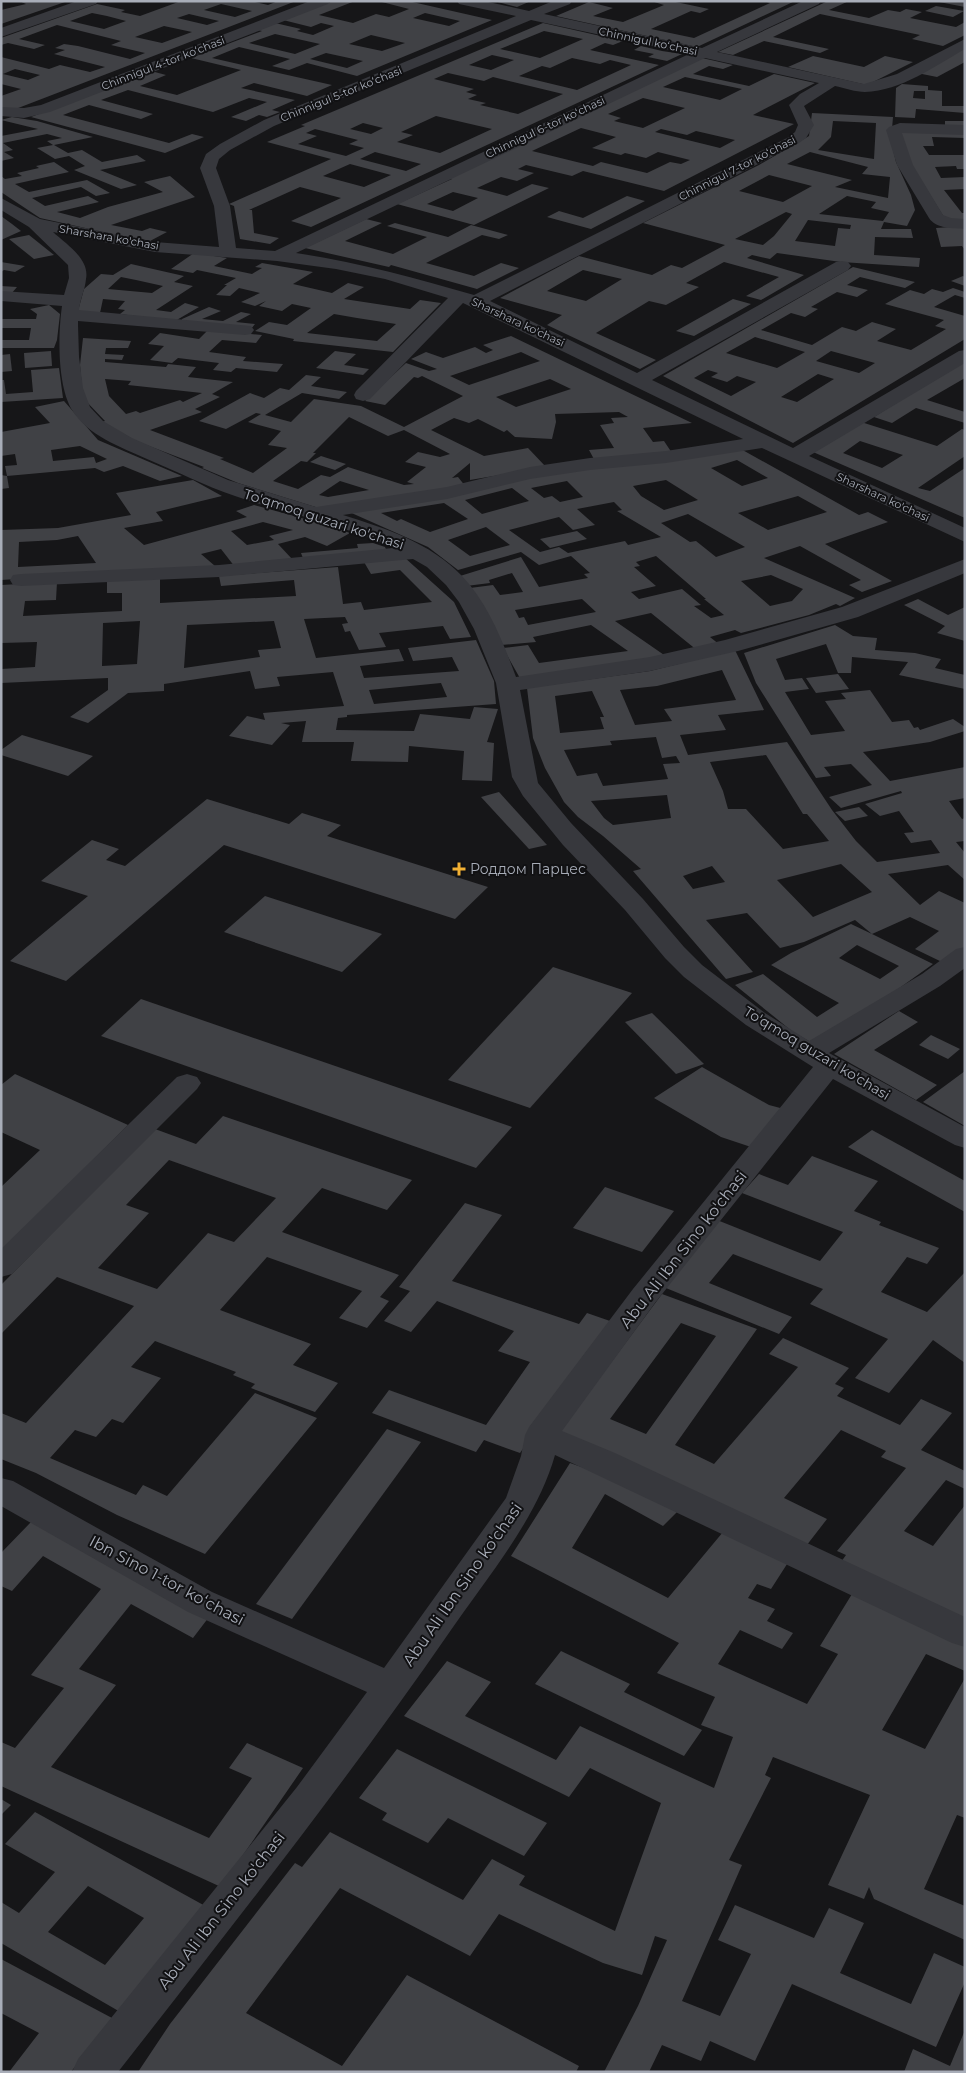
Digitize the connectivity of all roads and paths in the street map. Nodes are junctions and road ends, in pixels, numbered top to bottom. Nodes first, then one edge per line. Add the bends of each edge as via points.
1 (91, 1) edge
2 (322, 1) edge
3 (464, 1) edge
4 (565, 1) edge
5 (814, 1) edge
6 (530, 15) junction
7 (1, 33) edge
8 (965, 43) edge
9 (703, 53) junction
10 (831, 82) junction
11 (1, 111) edge
12 (965, 130) edge
13 (1, 203) edge
14 (35, 223) junction
15 (965, 224) edge
16 (228, 252) junction
17 (277, 256) junction
18 (842, 266) dead end
19 (1, 296) edge
20 (468, 299) junction
21 (70, 308) junction
22 (245, 330) dead end
23 (965, 355) edge
24 (638, 380) junction
25 (363, 395) dead end
26 (764, 442) junction
27 (794, 456) junction
28 (315, 513) junction
29 (965, 536) edge
30 (420, 552) junction
31 (965, 565) edge
32 (21, 580) dead end
33 (508, 685) junction
34 (965, 955) edge
35 (821, 1058) junction
36 (187, 1083) dead end
37 (965, 1139) edge
38 (1, 1267) edge
39 (541, 1436) junction
40 (1, 1490) edge
41 (965, 1633) edge
42 (391, 1687) junction
43 (94, 2072) edge

1 - 7 street
2 - 11 street, Chinnigul 4-tor koʻchasi via 45,109 24,113
3 - 6 street, Chinnigul koʻchasi
4 - 6 street, Chinnigul 5-tor koʻchasi
5 - 9 street, Chinnigul 6-tor koʻchasi
6 - 9 street, Chinnigul koʻchasi
6 - 16 street, Chinnigul 5-tor koʻchasi via 270,123 238,138 212,157 208,168 222,206
8 - 10 street via 884,85 864,88
9 - 10 street, Chinnigul koʻchasi
9 - 17 street, Chinnigul 6-tor koʻchasi
10 - 20 street, Chinnigul 7-tor koʻchasi via 796,105 806,125 794,140
12 - 15 street via 894,130 905,166 937,218 948,223
13 - 14 street, To'qmoq guzari ko'chasi
14 - 16 street, Sharshara ko'chasi via 129,243
14 - 21 street, To'qmoq guzari ko'chasi via 79,269
16 - 17 street, Sharshara ko'chasi
17 - 20 street, Sharshara ko'chasi via 388,275
18 - 24 street
19 - 21 street
20 - 24 street, Sharshara ko'chasi
20 - 25 street
21 - 22 street
21 - 28 street, To'qmoq guzari ko'chasi via 73,390 79,406 102,430 239,490
23 - 27 street
24 - 26 street, Sharshara ko'chasi
26 - 27 street, Sharshara ko'chasi
26 - 28 street via 530,473 447,492
27 - 29 street, Sharshara ko'chasi
28 - 30 street, To'qmoq guzari ko'chasi
30 - 32 street via 220,571
30 - 33 street, To'qmoq guzari ko'chasi via 454,581 475,609
31 - 33 street via 850,612 730,646 650,664
33 - 35 street, To'qmoq guzari ko'chasi via 525,781 552,817 643,913 663,941 691,970 766,1026
34 - 35 street
35 - 37 street, To'qmoq guzari ko'chasi
35 - 39 street, Abu Ali Ibn Sino ko'chasi
36 - 38 street
39 - 41 street via 603,1462
39 - 42 street, Abu Ali Ibn Sino ko'chasi via 538,1456 521,1502
40 - 42 street, Ibn Sino 1-tor koʻchasi via 200,1602
42 - 43 street, Abu Ali Ibn Sino ko'chasi via 310,1798

